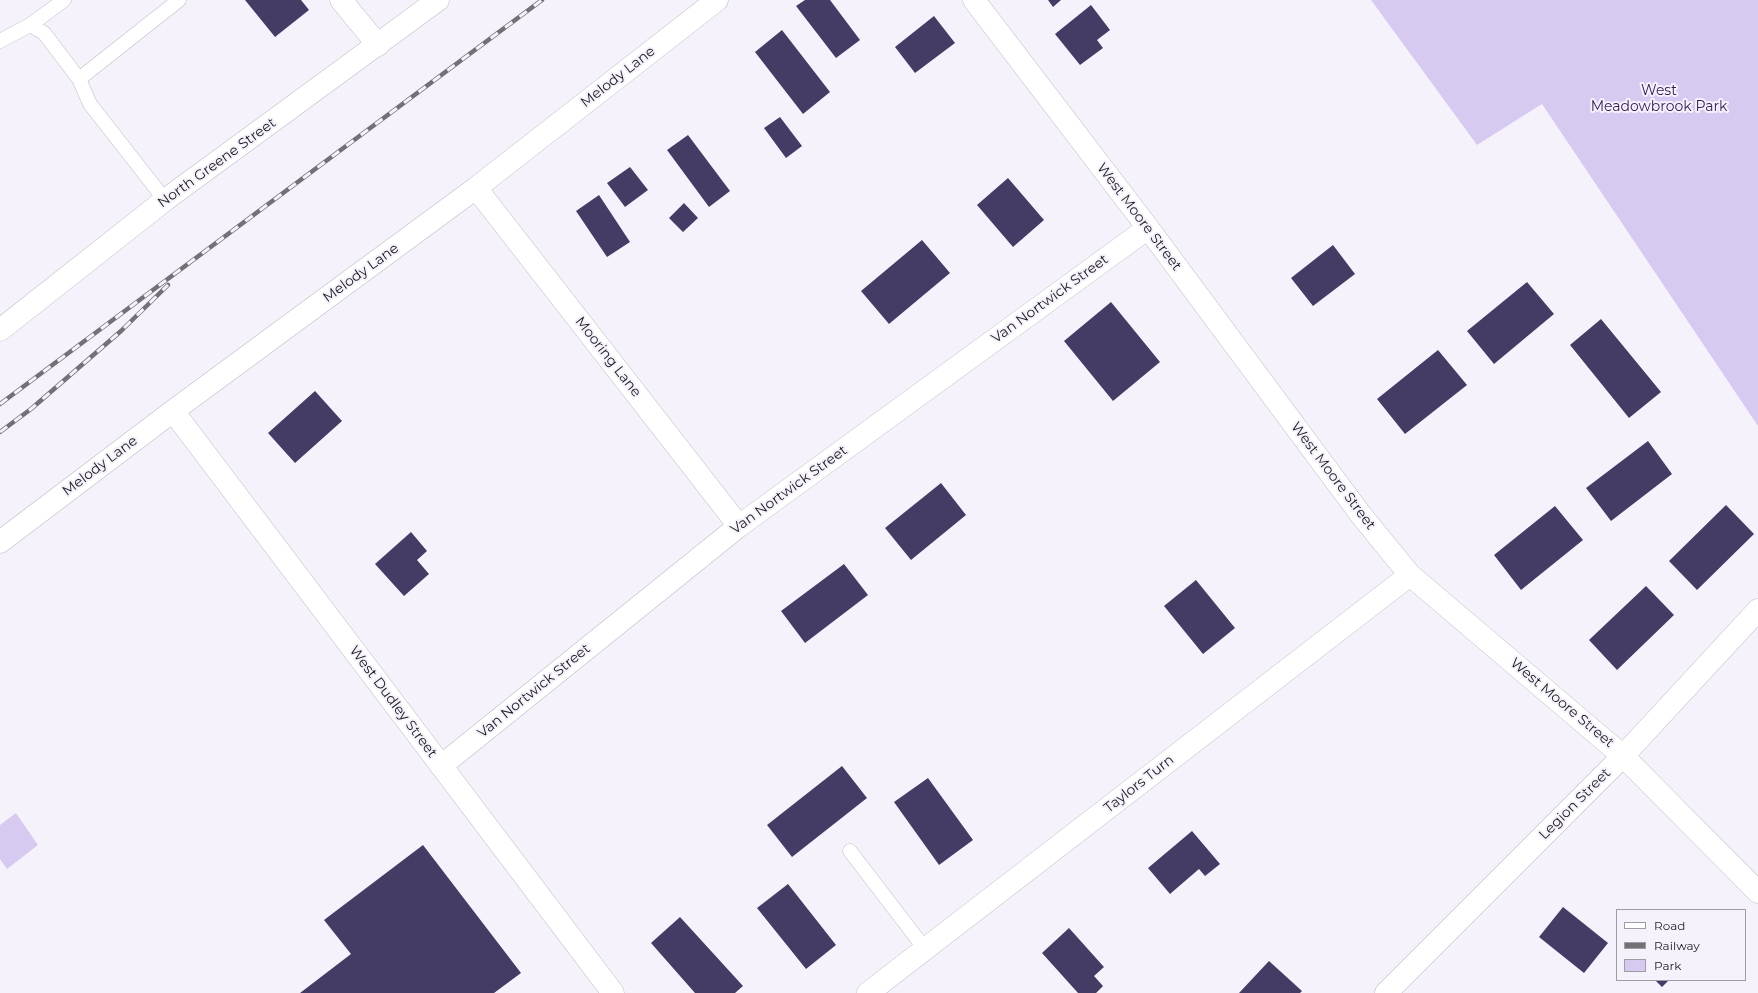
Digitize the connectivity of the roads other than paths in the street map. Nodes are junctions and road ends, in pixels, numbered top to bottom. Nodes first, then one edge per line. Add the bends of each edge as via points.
1 (64, 0) edge
2 (179, 0) edge
3 (342, 0) edge
4 (438, 0) edge
5 (717, 0) edge
6 (974, 0) edge
7 (30, 25) junction
8 (0, 41) edge
9 (378, 45) junction
10 (79, 79) junction
11 (476, 188) junction
12 (165, 200) junction
13 (1148, 228) junction
14 (0, 330) edge
15 (173, 411) junction
16 (739, 526) junction
17 (0, 542) edge
18 (1410, 575) junction
19 (1758, 610) edge
20 (1623, 756) junction
21 (441, 766) junction
22 (850, 851) dead end
23 (1758, 892) edge
24 (925, 949) junction
25 (613, 993) edge
26 (868, 993) edge
27 (1386, 993) edge

1 - 7 lane
2 - 10 lane
3 - 9 street
4 - 9 street, North Greene Street
5 - 11 street, Melody Lane
6 - 13 street, West Moore Street
7 - 8 lane
7 - 10 lane via 44,33
9 - 12 street, North Greene Street
10 - 12 lane via 90,104
11 - 15 street, Melody Lane
11 - 16 street, Mooring Lane
12 - 14 street, North Greene Street
13 - 16 street, Van Nortwick Street
13 - 18 street, West Moore Street via 1360,515
15 - 17 street, Melody Lane
15 - 21 street, West Dudley Street
16 - 21 street, Van Nortwick Street
18 - 20 street, West Moore Street
18 - 24 street, Taylors Turn
19 - 20 street, Legion Street
20 - 23 street, West Moore Street
20 - 27 street, Legion Street
21 - 25 street, West Dudley Street
22 - 24 lane
24 - 26 street, Taylors Turn

